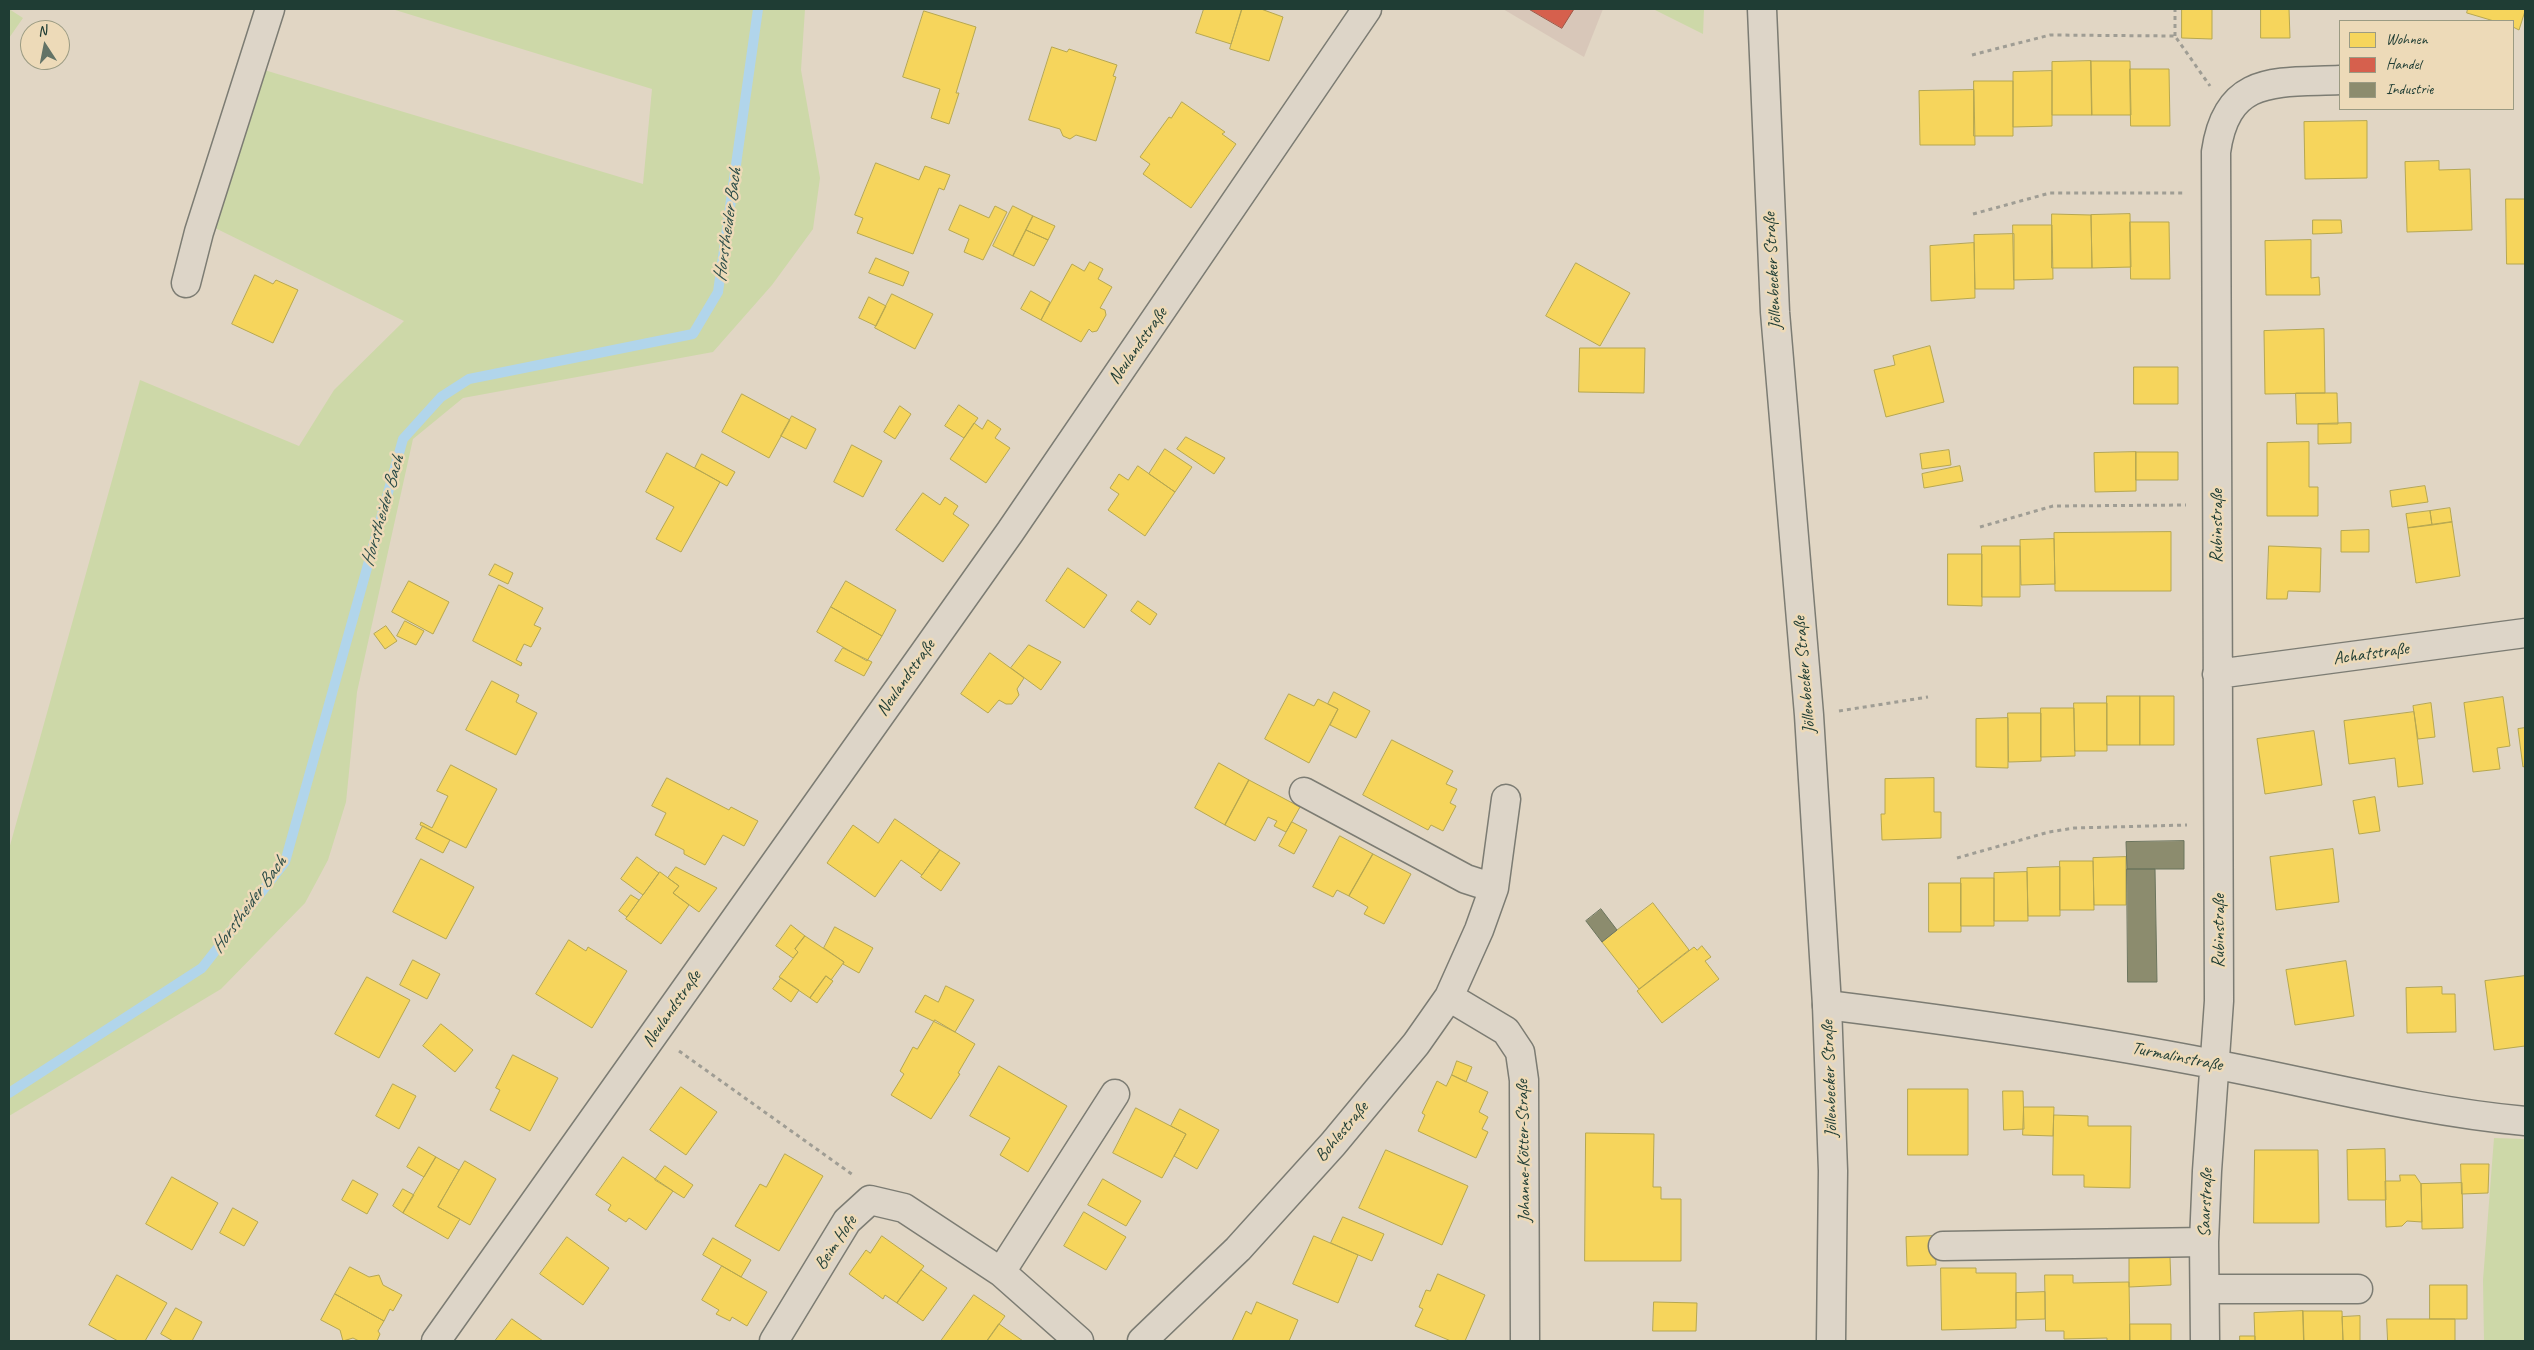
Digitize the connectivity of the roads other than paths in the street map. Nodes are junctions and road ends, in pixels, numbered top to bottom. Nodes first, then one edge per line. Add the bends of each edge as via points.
1 (270, 9) edge
2 (1367, 9) edge
3 (1762, 9) edge
4 (2339, 80) edge
5 (186, 283) dead end
6 (2525, 633) edge
7 (2217, 674) junction
8 (1304, 792) dead end
9 (1506, 799) dead end
10 (1494, 888) junction
11 (1449, 997) junction
12 (1827, 1005) junction
13 (2214, 1064) junction
14 (1115, 1094) dead end
15 (2525, 1121) edge
16 (2204, 1242) junction
17 (1944, 1246) dead end
18 (1002, 1272) junction
19 (2358, 1288) dead end
20 (2205, 1289) junction
21 (436, 1341) edge
22 (774, 1341) edge
23 (1079, 1341) edge
24 (1142, 1341) edge
25 (1525, 1341) edge
26 (1831, 1341) edge
27 (2205, 1341) edge

1 - 5 street via 199,232
2 - 21 street, Neulandstraße via 1010,532
3 - 12 street, Jöllenbecker Straße via 1775,312 1808,715
4 - 7 street, Rubinstraße via 2271,83 2244,94 2227,112 2219,129 2216,152
6 - 7 street, Achatstraße
7 - 13 street, Rubinstraße via 2219,1001
8 - 10 street via 1466,878
9 - 10 street, Bohlestraße
10 - 11 street, Bohlestraße
11 - 24 street, Bohlestraße via 1416,1044 1320,1158 1238,1249
11 - 25 street, Johanne-Kötter-Straße via 1506,1031 1520,1052 1524,1080
12 - 13 street, Turmalinstraße via 2095,1041
12 - 26 street, Jöllenbecker Straße via 1833,1171
13 - 15 street, Turmalinstraße via 2381,1101 2468,1116
13 - 16 street, Saarstraße
14 - 18 street
16 - 17 street
16 - 20 street, Saarstraße
18 - 22 street, Beim Hofe via 904,1208 870,1200 846,1221
18 - 23 street, Beim Hofe
19 - 20 street
20 - 27 street, Saarstraße

